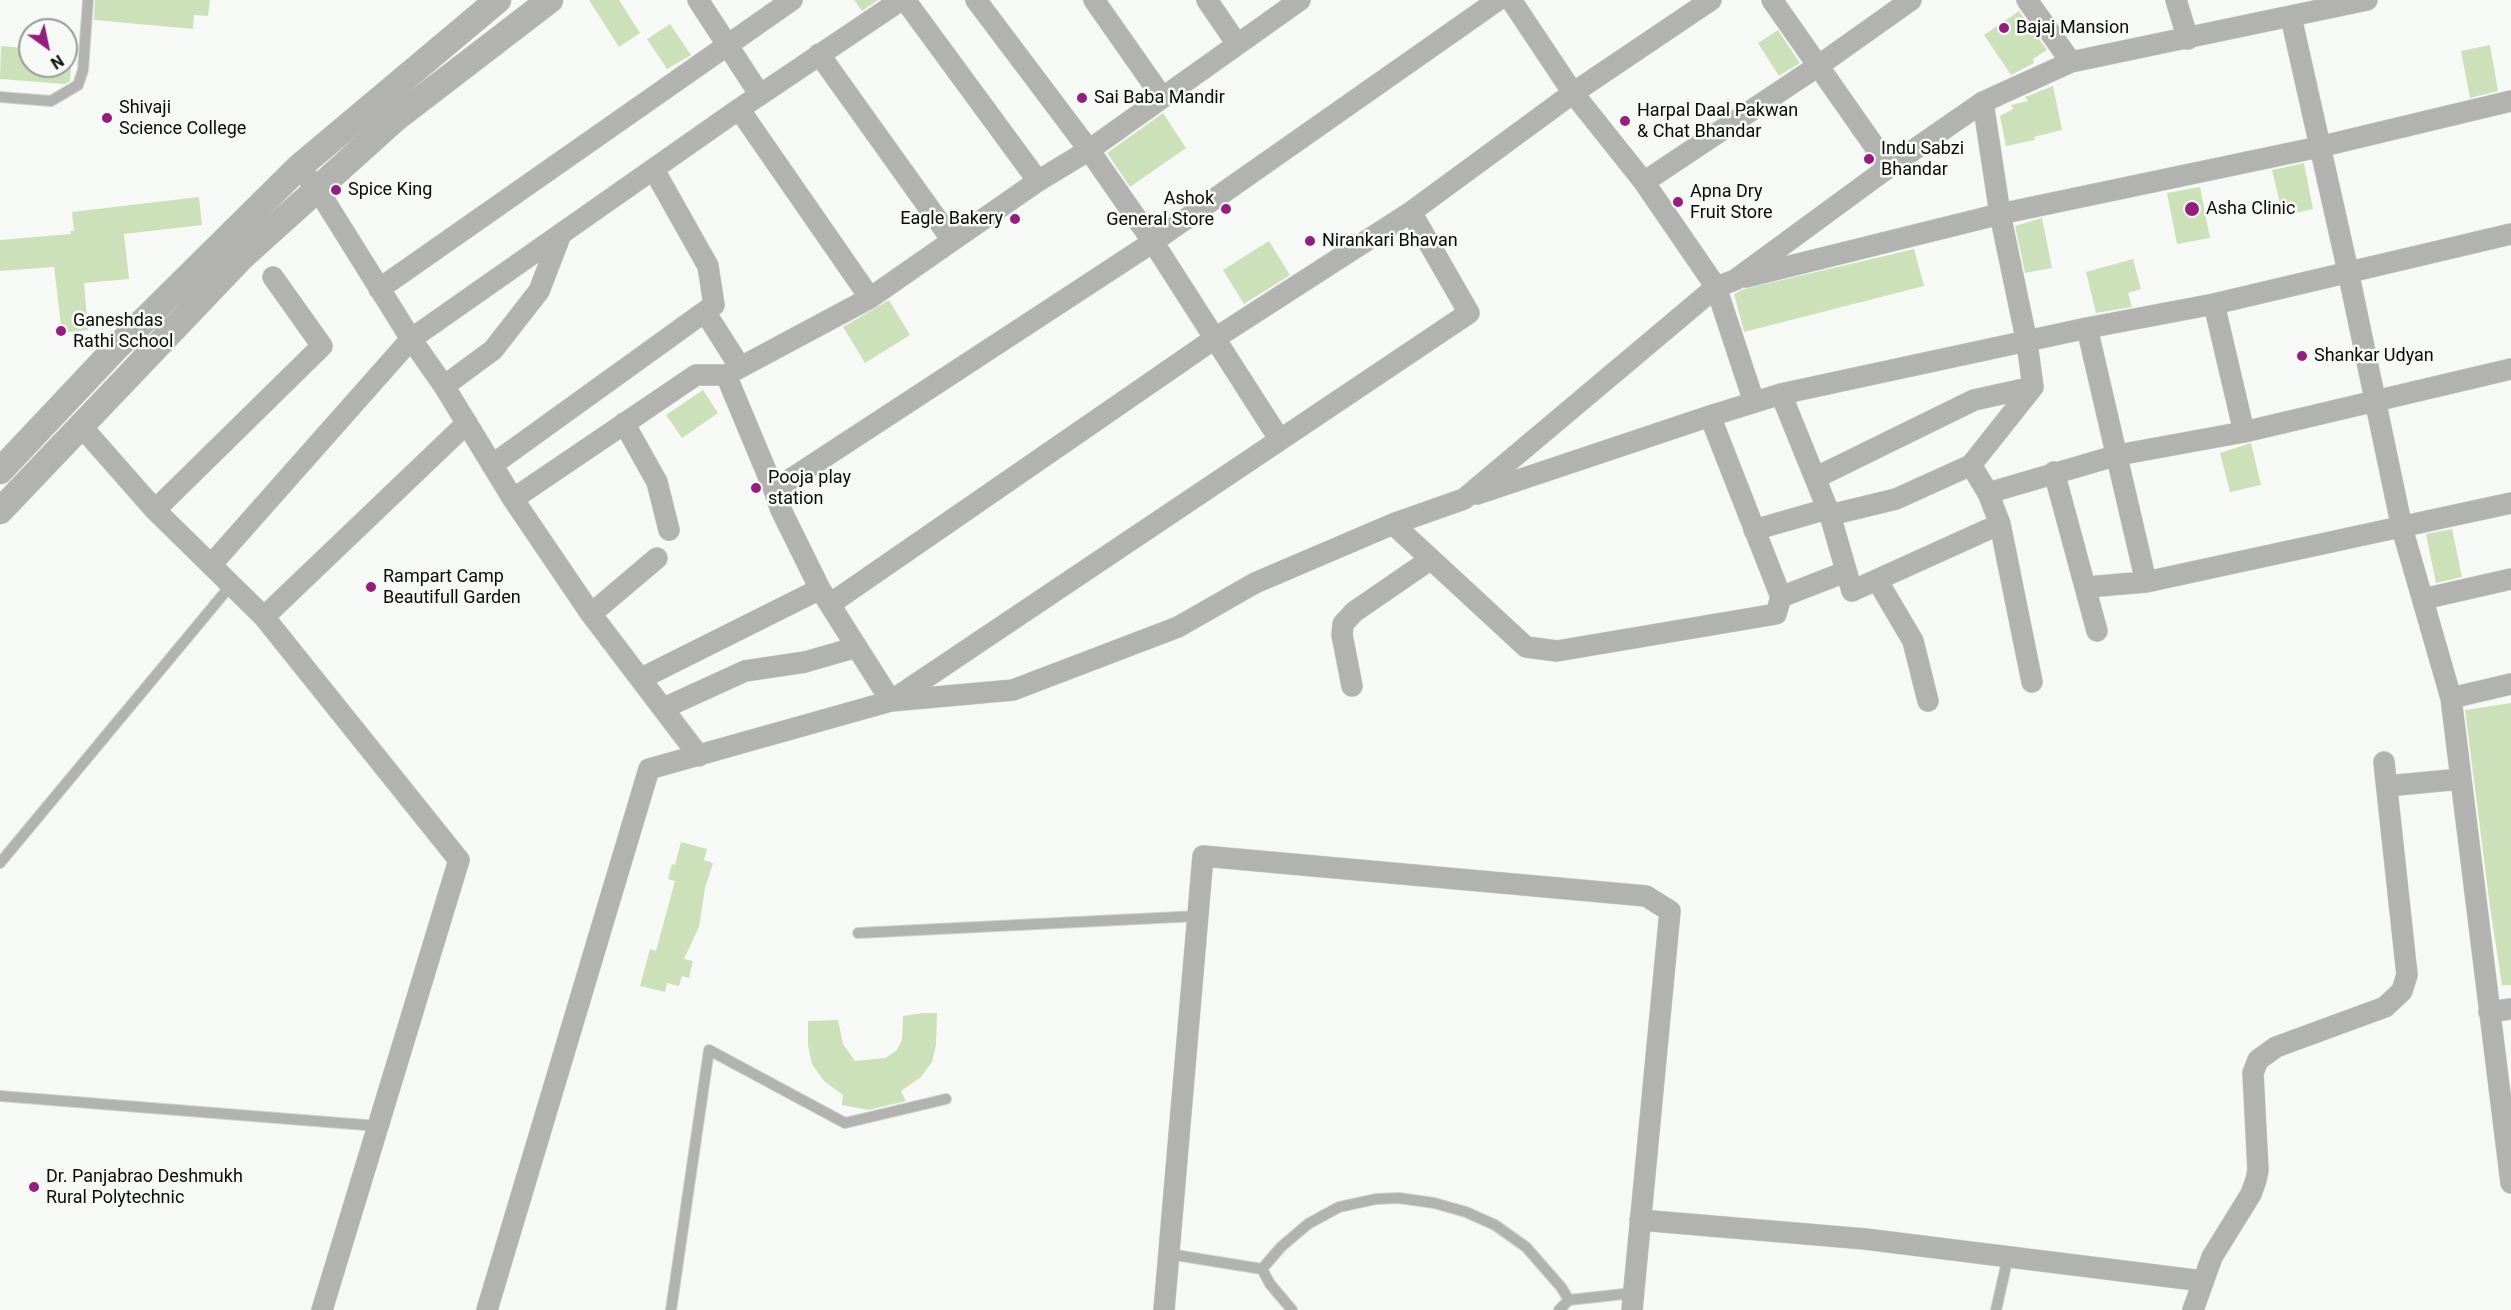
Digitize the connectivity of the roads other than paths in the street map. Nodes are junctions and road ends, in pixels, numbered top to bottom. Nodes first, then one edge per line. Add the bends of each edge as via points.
1 (88, 0) edge
2 (498, 0) edge
3 (550, 0) edge
4 (698, 0) edge
5 (792, 0) edge
6 (903, 0) edge
7 (976, 0) edge
8 (1094, 0) edge
9 (1207, 0) edge
10 (1300, 0) edge
11 (1498, 0) edge
12 (1511, 0) edge
13 (1711, 0) edge
14 (1773, 0) edge
15 (1911, 0) edge
16 (2027, 0) edge
17 (2176, 0) edge
18 (2367, 0) edge
19 (2291, 18) junction
20 (2188, 39) junction
21 (1237, 44) junction
22 (727, 45) junction
23 (819, 54) junction
24 (2072, 62) junction
25 (1818, 66) junction
26 (1573, 93) junction
27 (760, 95) junction
28 (0, 97) edge
29 (1162, 97) junction
30 (2511, 101) edge
31 (1983, 102) junction
32 (739, 109) junction
33 (2319, 147) junction
34 (1089, 150) junction
35 (299, 166) junction
36 (1889, 166) junction
37 (654, 170) junction
38 (1038, 181) junction
39 (1644, 182) junction
40 (318, 190) junction
41 (1411, 212) junction
42 (2000, 214) junction
43 (561, 234) junction
44 (2511, 234) edge
45 (952, 240) junction
46 (1153, 242) junction
47 (2348, 271) junction
48 (273, 277) dead end
49 (1726, 283) junction
50 (379, 289) junction
51 (870, 298) junction
52 (2214, 304) junction
53 (705, 312) junction
54 (2087, 328) junction
55 (411, 339) junction
56 (1214, 339) junction
57 (2027, 343) junction
58 (2511, 369) edge
59 (733, 371) junction
60 (444, 386) junction
61 (2033, 387) junction
62 (1781, 394) junction
63 (2375, 400) junction
64 (1754, 402) junction
65 (1710, 416) junction
66 (467, 423) junction
67 (624, 423) junction
68 (82, 428) junction
69 (2244, 432) junction
70 (1280, 440) junction
71 (2118, 455) junction
72 (492, 465) junction
73 (1971, 465) junction
74 (0, 471) edge
75 (2054, 472) junction
76 (1815, 478) junction
77 (774, 490) junction
78 (1988, 493) junction
79 (513, 499) junction
80 (1464, 499) junction
81 (2511, 503) edge
82 (155, 510) junction
83 (0, 512) edge
84 (1828, 512) junction
85 (1393, 524) junction
86 (2000, 524) junction
87 (2402, 528) junction
88 (669, 530) dead end
89 (1754, 530) junction
90 (657, 558) dead end
91 (1431, 559) junction
92 (211, 565) junction
93 (1845, 572) junction
94 (2511, 579) edge
95 (1876, 580) junction
96 (2146, 582) junction
97 (231, 585) junction
98 (2087, 588) junction
99 (825, 596) junction
100 (1781, 597) junction
101 (2423, 599) junction
102 (591, 614) junction
103 (264, 617) junction
104 (2097, 631) dead end
105 (857, 647) junction
106 (642, 678) junction
107 (2032, 682) dead end
108 (2511, 684) edge
109 (1352, 686) dead end
110 (2451, 698) junction
111 (891, 701) junction
112 (1928, 701) dead end
113 (664, 708) junction
114 (699, 756) junction
115 (2384, 762) dead end
116 (2461, 779) junction
117 (2387, 786) junction
118 (0, 863) edge
119 (1198, 916) junction
120 (858, 933) dead end
121 (2511, 1009) edge
122 (2489, 1012) junction
123 (0, 1096) edge
124 (946, 1099) dead end
125 (378, 1126) junction
126 (2511, 1183) edge
127 (1640, 1220) junction
128 (1168, 1254) junction
129 (2008, 1257) junction
130 (1262, 1269) junction
131 (2203, 1281) junction
132 (1569, 1300) junction
133 (1633, 1301) edge
134 (322, 1310) edge
135 (487, 1310) edge
136 (671, 1310) edge
137 (1164, 1310) edge
138 (1292, 1310) edge
139 (1558, 1310) edge
140 (1996, 1310) edge
141 (2193, 1310) edge

1 - 28 lane via 83,70 78,85 51,101
2 - 35 street
3 - 40 street via 395,119
4 - 22 street
5 - 22 street
6 - 23 street
6 - 38 street
7 - 34 street
8 - 29 street
9 - 21 street
10 - 21 street
11 - 46 street
12 - 26 street
13 - 26 street
14 - 25 street
15 - 25 street
16 - 24 street
17 - 20 street
18 - 19 street
19 - 20 street
19 - 33 street
20 - 24 street
21 - 29 street
22 - 27 street
22 - 50 street
23 - 27 street
23 - 45 street
24 - 31 street
25 - 36 street
25 - 39 street
26 - 39 street
26 - 41 street
27 - 32 street
29 - 34 street
30 - 33 street
31 - 36 street
31 - 42 street
32 - 37 street
32 - 51 street
33 - 42 street
33 - 47 street
34 - 38 street
34 - 46 street
35 - 40 street
35 - 74 street via 114,350
36 - 49 street
37 - 43 street
37 - 53 street via 708,266 714,305
38 - 45 street
39 - 49 street
40 - 50 street
40 - 68 street via 242,257
41 - 56 street
41 - 70 street via 1469,313
42 - 49 street
42 - 57 street
43 - 55 street
43 - 60 street via 539,291 493,350
44 - 47 street
45 - 51 street
46 - 56 street
46 - 77 street
47 - 52 street
47 - 63 street
48 - 82 street via 322,346
49 - 64 street
49 - 80 street
50 - 55 street
51 - 59 street
52 - 54 street
52 - 69 street
53 - 59 street
53 - 72 street
54 - 57 street
54 - 71 street
55 - 60 street
55 - 92 street
56 - 70 street
56 - 99 street
57 - 61 street
57 - 62 street
58 - 63 street
59 - 67 street via 696,375
59 - 77 street
60 - 66 street
61 - 73 street
61 - 76 street via 1974,400
62 - 64 street
62 - 76 street
63 - 69 street
63 - 87 street
64 - 65 street
65 - 80 street
65 - 89 street
66 - 72 street
66 - 103 street
67 - 79 street
67 - 88 street via 657,482
68 - 82 street
68 - 83 street
69 - 71 street
70 - 111 street
71 - 75 street
71 - 96 street
72 - 79 street
73 - 78 street
73 - 84 street via 1896,499
75 - 78 street
75 - 98 street
76 - 84 street
77 - 99 street via 780,510
78 - 86 street
79 - 102 street
80 - 85 street
81 - 87 street
82 - 92 street
84 - 89 street
84 - 93 street
85 - 91 street
85 - 111 street via 1255,583 1178,627 1013,690
86 - 95 street
86 - 107 street
87 - 96 street
87 - 101 street
89 - 100 street
90 - 102 street
91 - 100 street via 1526,646 1557,651 1776,614
91 - 109 street via 1354,612 1343,624
92 - 97 street
93 - 95 street via 1852,591
93 - 100 street
94 - 101 street
95 - 112 street via 1913,641
96 - 98 street
97 - 103 street
97 - 118 lane
98 - 104 street
99 - 105 street
99 - 106 street
101 - 110 street
102 - 106 street
103 - 125 street via 459,860
105 - 111 street
105 - 113 street via 805,662 745,670
106 - 113 street
108 - 110 street
110 - 116 street
111 - 114 street
113 - 114 street
114 - 135 street via 649,769
115 - 117 street
116 - 117 street
116 - 122 street
117 - 131 street via 2407,975 2402,990 2385,1007 2276,1047 2258,1060 2253,1073 2256,1180 2212,1257
119 - 120 lane
119 - 127 street via 1203,856 1646,896 1670,911
119 - 128 street
121 - 122 street
122 - 126 street
123 - 125 lane
124 - 136 lane via 845,1124 709,1050
125 - 134 street
127 - 129 street via 1865,1239
127 - 133 street
128 - 130 lane
128 - 137 street
129 - 131 street
129 - 140 lane
130 - 132 lane via 1308,1224 1339,1207 1399,1198 1467,1212 1495,1225 1526,1247
130 - 138 lane
131 - 141 street
132 - 133 lane
132 - 139 lane

